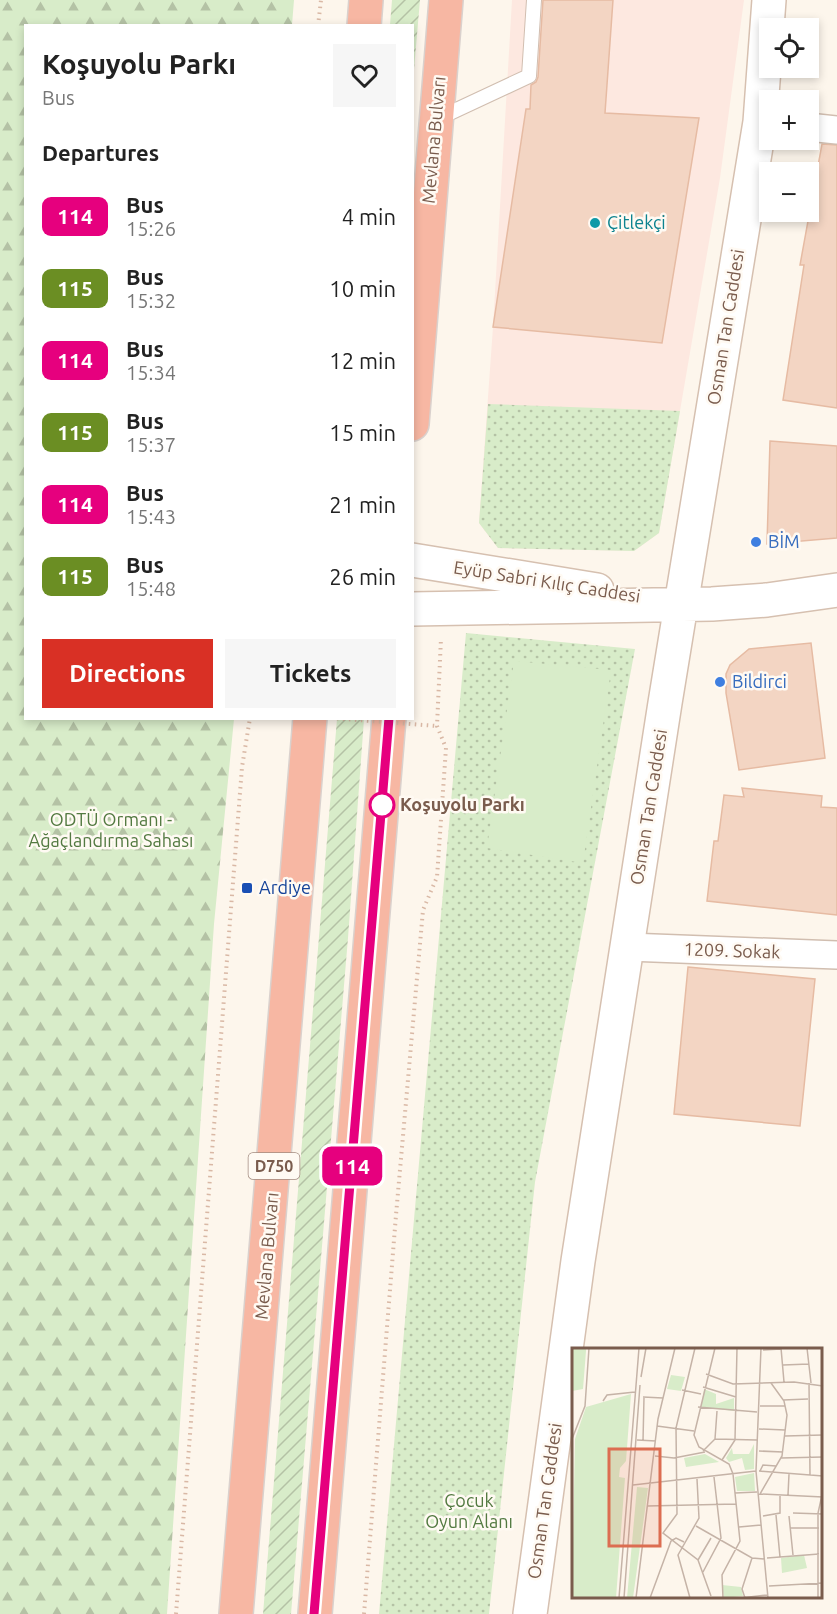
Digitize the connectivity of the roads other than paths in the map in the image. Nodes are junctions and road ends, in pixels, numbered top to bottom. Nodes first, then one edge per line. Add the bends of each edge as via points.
1 (366, 0) edge
2 (446, 0) edge
3 (534, 0) edge
4 (769, 0) edge
5 (364, 24) edge
6 (766, 90) edge
7 (436, 120) junction
8 (819, 128) edge
9 (837, 130) edge
10 (760, 150) edge
11 (414, 399) edge
12 (414, 560) edge
13 (475, 570) junction
14 (837, 590) edge
15 (682, 604) junction
16 (470, 608) junction
17 (414, 609) edge
18 (310, 720) edge
19 (389, 720) edge
20 (628, 947) junction
21 (837, 955) edge
22 (236, 1614) edge
23 (315, 1614) edge
24 (530, 1614) edge

1 - 5 highway
2 - 7 highway, Mevlana Bulvarı
3 - 7 lane via 529,76
4 - 6 street, Osman Tan Caddesi
7 - 11 highway, Mevlana Bulvarı
8 - 9 street
10 - 15 street, Osman Tan Caddesi
12 - 13 street, Eyüp Sabri Kılıç Caddesi
13 - 15 street, Eyüp Sabri Kılıç Caddesi
13 - 16 street via 460,588 461,600
14 - 15 street, Eyüp Sabri Kılıç Caddesi via 741,603
15 - 16 street, Eyüp Sabri Kılıç Caddesi
15 - 20 street, Osman Tan Caddesi
16 - 17 street, Eyüp Sabri Kılıç Caddesi
18 - 22 highway, Mevlana Bulvarı / D750
19 - 23 highway
20 - 21 street, 1209. Sokak
20 - 24 street, Osman Tan Caddesi via 578,1261

